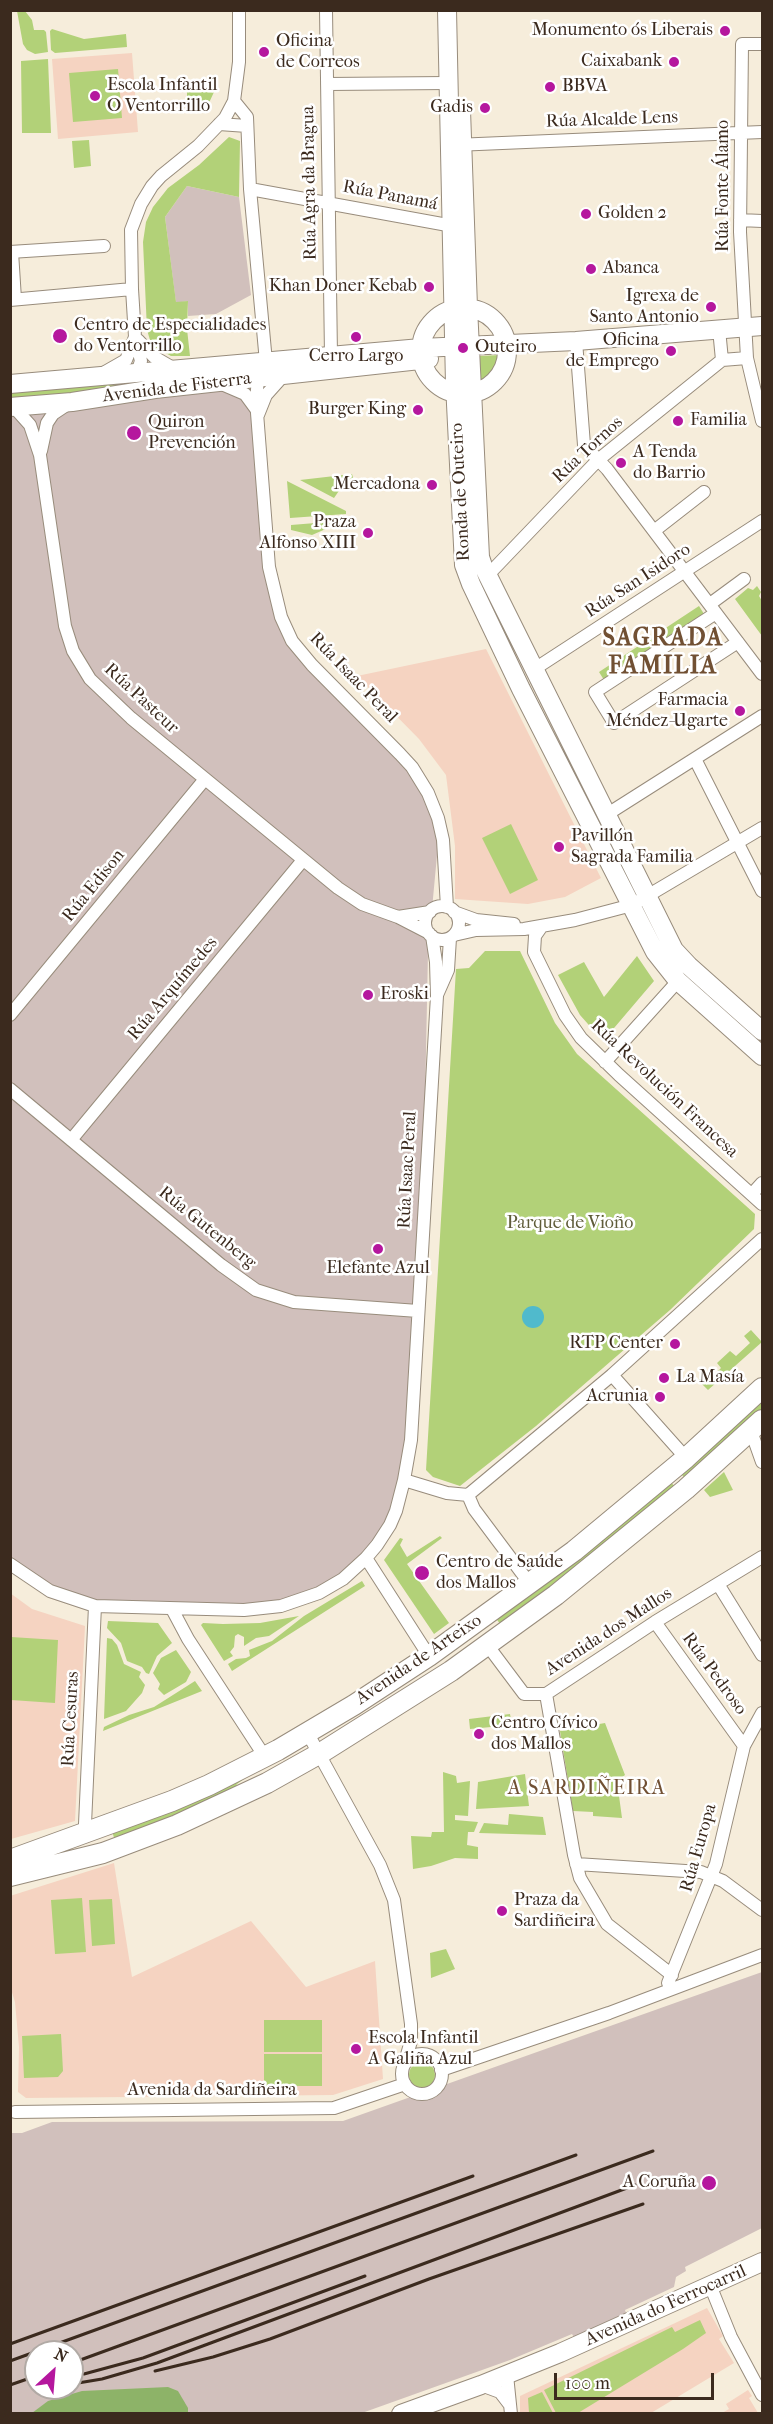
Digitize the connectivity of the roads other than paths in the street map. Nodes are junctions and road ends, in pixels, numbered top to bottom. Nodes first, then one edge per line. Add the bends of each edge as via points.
1 (230, 10) edge
2 (326, 10) edge
3 (447, 10) edge
4 (458, 10) edge
5 (239, 17) edge
6 (762, 44) edge
7 (448, 83) junction
8 (327, 84) junction
9 (234, 102) junction
10 (219, 124) junction
11 (247, 126) junction
12 (762, 132) edge
13 (742, 133) junction
14 (456, 146) junction
15 (250, 189) junction
16 (329, 203) junction
17 (740, 220) junction
18 (762, 220) edge
19 (453, 226) junction
20 (104, 246) dead end
21 (11, 252) edge
22 (132, 289) junction
23 (13, 299) edge
24 (461, 308) junction
25 (753, 327) edge
26 (719, 329) junction
27 (135, 337) junction
28 (576, 342) junction
29 (508, 345) junction
30 (463, 350) junction
31 (421, 354) junction
32 (331, 355) junction
33 (747, 358) junction
34 (722, 360) junction
35 (395, 364) junction
36 (174, 369) junction
37 (262, 370) junction
38 (137, 373) junction
39 (283, 376) junction
40 (94, 377) junction
41 (213, 383) junction
42 (10, 384) edge
43 (108, 396) junction
44 (462, 398) junction
45 (72, 402) junction
46 (12, 406) edge
47 (258, 416) junction
48 (762, 421) edge
49 (40, 455) junction
50 (598, 460) junction
51 (705, 492) dead end
52 (762, 520) edge
53 (654, 531) junction
54 (685, 571) junction
55 (487, 576) junction
56 (744, 579) dead end
57 (713, 608) junction
58 (738, 642) junction
59 (533, 670) junction
60 (762, 674) edge
61 (762, 716) edge
62 (695, 759) junction
63 (205, 779) junction
64 (606, 814) junction
65 (762, 828) edge
66 (738, 843) junction
67 (303, 860) junction
68 (444, 881) junction
69 (762, 891) edge
70 (639, 901) junction
71 (451, 909) junction
72 (431, 910) junction
73 (398, 917) junction
74 (538, 926) junction
75 (430, 935) junction
76 (452, 936) junction
77 (678, 981) junction
78 (437, 996) junction
79 (10, 1015) edge
80 (762, 1031) edge
81 (762, 1056) edge
82 (605, 1062) junction
83 (10, 1089) edge
84 (71, 1140) junction
85 (762, 1183) edge
86 (752, 1194) junction
87 (762, 1204) edge
88 (760, 1247) edge
89 (418, 1311) junction
90 (612, 1375) junction
91 (762, 1388) edge
92 (757, 1426) edge
93 (686, 1458) junction
94 (762, 1462) edge
95 (404, 1480) junction
96 (468, 1495) junction
97 (762, 1557) edge
98 (366, 1558) junction
99 (10, 1564) edge
100 (530, 1584) junction
101 (718, 1584) junction
102 (95, 1606) junction
103 (172, 1609) junction
104 (655, 1622) junction
105 (462, 1632) junction
106 (488, 1646) junction
107 (762, 1655) edge
108 (429, 1656) junction
109 (451, 1671) junction
110 (546, 1694) junction
111 (762, 1713) edge
112 (308, 1732) junction
113 (744, 1746) junction
114 (320, 1754) junction
115 (265, 1757) junction
116 (237, 1798) junction
117 (93, 1830) junction
118 (16, 1857) edge
119 (576, 1864) junction
120 (52, 1866) junction
121 (10, 1876) edge
122 (712, 1876) junction
123 (10, 1881) edge
124 (761, 1904) edge
125 (762, 1955) edge
126 (672, 1975) junction
127 (663, 1992) junction
128 (411, 2041) junction
129 (421, 2054) junction
130 (404, 2065) junction
131 (441, 2070) junction
132 (405, 2084) junction
133 (12, 2113) edge
134 (762, 2262) edge
135 (710, 2285) junction
136 (507, 2375) junction
137 (482, 2385) junction
138 (762, 2395) edge
139 (511, 2410) edge
140 (401, 2414) edge

1 - 5 street
2 - 8 street, Rúa Agra da Bragua
3 - 7 main road, Ronda de Outeiro
4 - 14 main road, Ronda de Outeiro
5 - 9 street
6 - 13 street, Rúa Fonte Álamo via 741,44
7 - 8 street
7 - 14 main road, Ronda de Outeiro
8 - 16 street, Rúa Agra da Bragua
9 - 10 street
9 - 11 street via 247,117
10 - 11 street
10 - 22 street via 160,176 141,204 131,230
11 - 15 street, Rúa Isaac Peral
12 - 13 street, Rúa Alcalde Lens
13 - 14 street, Rúa Alcalde Lens
13 - 17 street, Rúa Fonte Álamo
14 - 19 main road, Ronda de Outeiro
14 - 24 main road, Ronda de Outeiro
15 - 16 street, Rúa Panamá
15 - 37 street, Rúa Isaac Peral
16 - 19 street, Rúa Panamá
16 - 32 street, Rúa Agra da Bragua
17 - 18 street
17 - 25 street, Rúa Fonte Álamo
19 - 24 main road, Ronda de Outeiro
20 - 21 street
21 - 23 street
22 - 23 street
22 - 27 street
24 - 29 main road via 486,313 494,319
24 - 30 main road, Ronda de Outeiro
24 - 31 main road via 434,320 426,330
25 - 26 main road, Avenida de Fisterra
25 - 33 street, Rúa Fonte Álamo
26 - 28 main road, Avenida de Fisterra
26 - 34 street
27 - 36 street via 154,357
27 - 38 street via 141,361
27 - 40 street, Avenida de Fisterra via 126,360
28 - 29 main road, Avenida de Fisterra
28 - 50 street via 584,445
29 - 30 main road, Avenida de Fisterra
29 - 44 main road via 507,359 497,380
30 - 31 main road, Avenida de Fisterra
30 - 44 main road, Ronda de Outeiro
31 - 32 main road, Avenida de Fisterra
31 - 35 main road, Avenida de Fisterra
31 - 44 main road via 434,382
32 - 37 main road, Avenida de Fisterra
33 - 34 street
33 - 48 street, Rúa Fonte Álamo
34 - 50 street, Rúa Tornos
35 - 39 main road, Avenida de Fisterra
35 - 44 main road
36 - 37 main road, Avenida de Fisterra
36 - 38 main road, Avenida de Fisterra
37 - 39 main road, Avenida de Fisterra
37 - 41 main road, Avenida de Fisterra
37 - 47 street, Rúa Isaac Peral via 256,400
38 - 40 main road, Avenida de Fisterra
38 - 43 main road via 130,385
39 - 47 street, Avenida de Fisterra via 266,395
40 - 42 main road, Avenida de Fisterra
41 - 43 main road, Avenida de Fisterra
41 - 47 street via 245,394
43 - 45 main road, Avenida de Fisterra
44 - 55 main road, Ronda de Outeiro via 480,558
44 - 70 main road, Ronda de Outeiro via 462,556 468,577 523,693
45 - 46 main road, Avenida de Fisterra
45 - 49 street, Avenida de Fisterra via 53,414 47,423
46 - 49 street, Rúa Pasteur via 30,424
47 - 68 street, Rúa Isaac Peral via 269,567 281,617 292,641 312,665 400,754 428,793 443,840
49 - 63 street, Rúa Pasteur via 62,610 73,651 90,679 109,699
50 - 53 street
50 - 55 street, Rúa Tornos
51 - 53 street
52 - 54 street, Rúa San Isidoro
53 - 54 street
54 - 57 street
54 - 59 street, Rúa San Isidoro
55 - 59 main road, Ronda de Outeiro
56 - 57 street
57 - 58 street
57 - 58 street via 596,692 614,723
58 - 60 street
59 - 64 main road, Ronda de Outeiro
61 - 62 street
62 - 64 street
62 - 66 street
63 - 67 street, Rúa Pasteur
63 - 79 street, Rúa Edison
64 - 70 main road, Ronda de Outeiro
65 - 66 street
66 - 69 street
66 - 70 street
67 - 73 street, Rúa Pasteur via 348,896
67 - 84 street, Rúa Arquímedes
68 - 71 street, Rúa Isaac Peral
68 - 72 street, Rúa Isaac Peral
70 - 74 street via 575,920
70 - 77 main road, Ronda de Outeiro via 655,952
70 - 80 main road, Ronda de Outeiro via 678,955
71 - 72 street
71 - 74 street via 476,920
71 - 76 street via 459,926
72 - 73 street, Rúa Pasteur
72 - 75 street via 425,920
73 - 75 street, Rúa Pasteur
74 - 76 street via 476,930
74 - 82 street, Rúa Revolución Francesa via 534,952 565,1015
75 - 76 street via 441,940
75 - 78 street, Rúa Isaac Peral
76 - 78 street, Rúa Isaac Peral via 448,970
77 - 81 main road, Ronda de Outeiro
77 - 82 street
78 - 89 street, Rúa Isaac Peral
82 - 86 street, Rúa Revolución Francesa
83 - 84 street, Rúa Gutenberg
84 - 89 street, Rúa Gutenberg via 256,1290 294,1302
85 - 86 street
86 - 87 street, Rúa Revolución Francesa
88 - 90 street
89 - 95 street, Rúa Isaac Peral via 411,1440
90 - 93 street
90 - 96 street
91 - 93 main road, Avenida de Arteixo
92 - 94 street
92 - 106 main road, Avenida de Arteixo via 621,1543
93 - 100 main road, Avenida de Arteixo
95 - 96 street
95 - 98 street, Rúa Isaac Peral via 390,1525
96 - 100 street via 474,1509
97 - 101 street, Avenida dos Mallos
98 - 103 street, Rúa Isaac Peral via 343,1579 294,1603 244,1610
98 - 108 street
99 - 102 street, Rúa Isaac Peral via 50,1591
100 - 105 main road, Avenida de Arteixo
101 - 104 street, Avenida dos Mallos
101 - 107 street
102 - 103 street, Rúa Isaac Peral
102 - 117 street, Rúa Cesuras via 85,1824
103 - 115 street
104 - 110 street, Avenida dos Mallos
104 - 113 street, Rúa Pedroso
105 - 106 main road via 477,1634
105 - 108 main road, Avenida de Arteixo
106 - 109 main road, Avenida de Arteixo
106 - 110 street, Avenida dos Mallos via 524,1694
108 - 109 main road
108 - 112 main road, Avenida de Arteixo
109 - 114 main road, Avenida de Arteixo
110 - 119 street
111 - 113 street, Rúa Europa
112 - 114 street
112 - 115 main road, Avenida de Arteixo
113 - 122 street, Rúa Europa
114 - 116 main road, Avenida de Arteixo
114 - 128 street via 390,1889
115 - 116 main road via 267,1773 242,1787
115 - 117 main road, Avenida de Arteixo via 172,1801
116 - 120 main road, Avenida de Arteixo via 114,1849
117 - 118 main road, Avenida de Arteixo
119 - 122 street via 701,1872
119 - 126 street via 606,1924
120 - 121 main road, Avenida de Arteixo
120 - 123 main road, Avenida de Arteixo
122 - 124 street
122 - 126 street, Rúa Europa
125 - 127 street
126 - 127 street, Rúa Europa
127 - 131 street
128 - 129 street
128 - 130 street
129 - 130 street
129 - 131 street via 434,2059
130 - 132 street
131 - 132 street via 440,2082 432,2092 414,2093
132 - 133 street, Avenida da Sardiñeira via 334,2108
134 - 135 main road, Avenida do Ferrocarril
135 - 136 main road, Avenida do Ferrocarril
135 - 138 street via 731,2337
136 - 137 main road, Avenida do Ferrocarril
136 - 139 street
137 - 139 street via 500,2392
137 - 140 main road, Avenida do Ferrocarril

